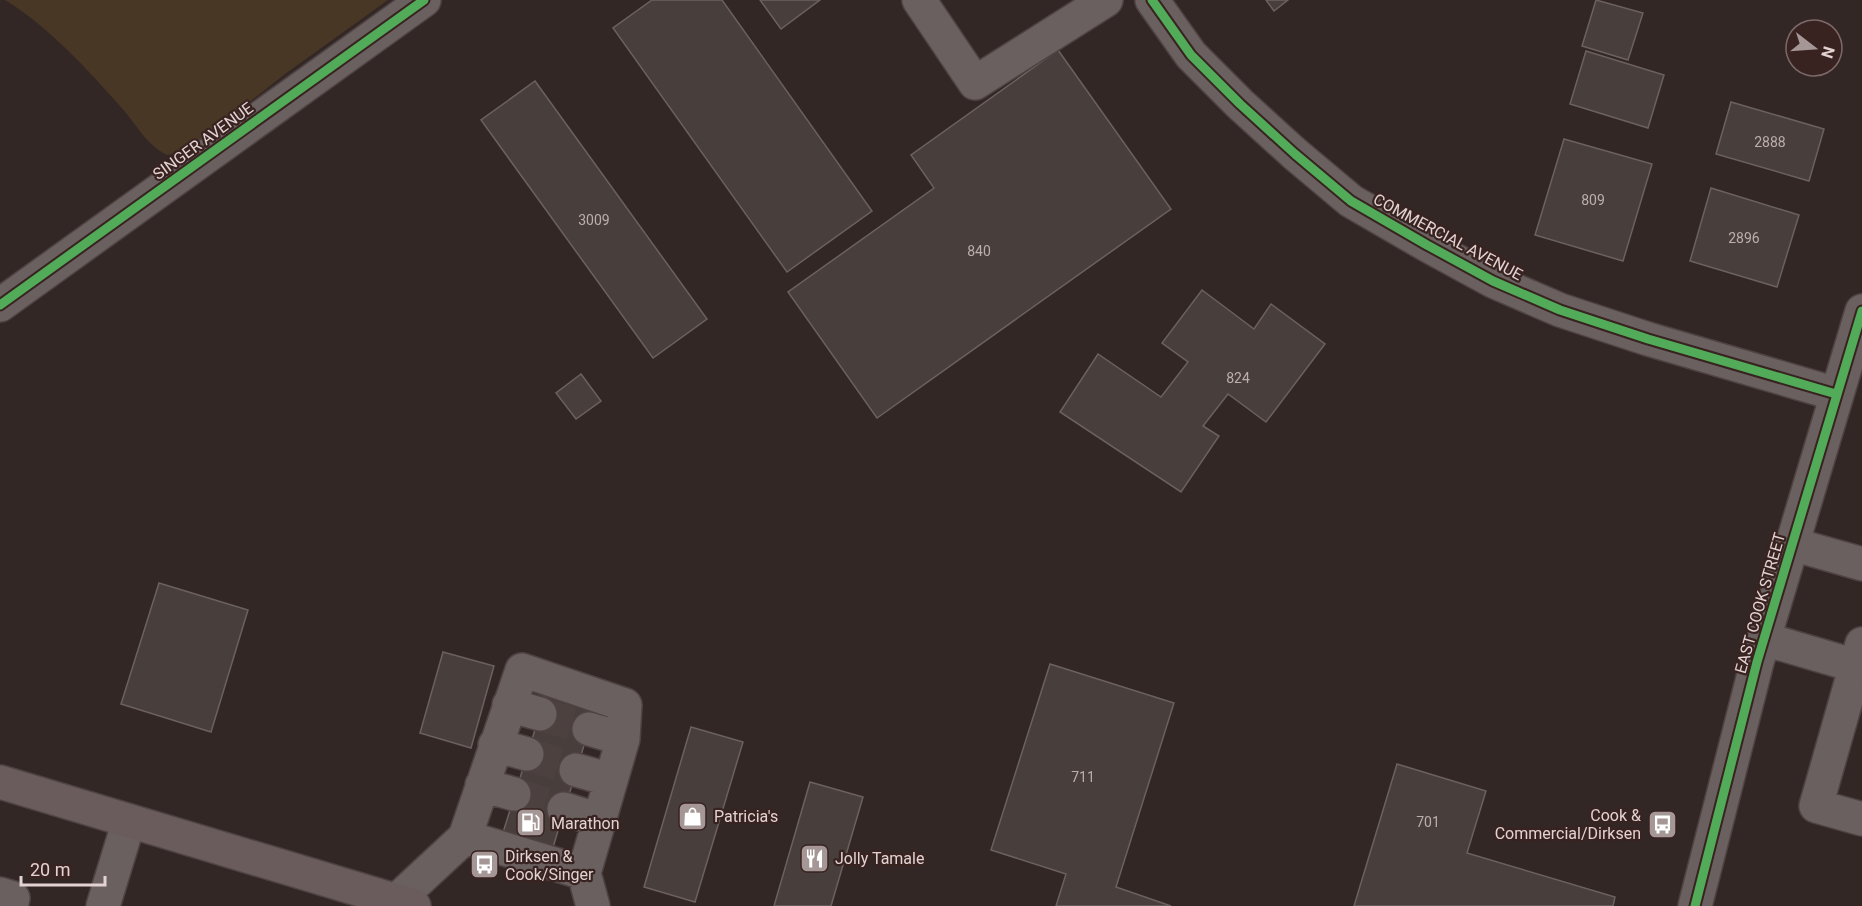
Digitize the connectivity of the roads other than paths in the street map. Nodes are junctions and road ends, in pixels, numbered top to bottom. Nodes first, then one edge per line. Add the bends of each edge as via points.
1 (424, 0) edge
2 (919, 0) edge
3 (1106, 0) edge
4 (1152, 0) edge
5 (0, 305) edge
6 (1862, 310) edge
7 (1836, 394) junction
8 (1792, 544) junction
9 (1862, 564) edge
10 (1764, 639) junction
11 (1859, 655) edge
12 (589, 729) tunnel mouth
13 (623, 739) junction
14 (495, 745) junction
15 (527, 754) tunnel mouth
16 (576, 770) tunnel mouth
17 (611, 780) junction
18 (482, 785) junction
19 (2, 791) edge
20 (514, 794) tunnel mouth
21 (564, 810) tunnel mouth
22 (1862, 819) edge
23 (599, 820) junction
24 (129, 821) junction
25 (465, 837) junction
26 (584, 873) junction
27 (0, 894) edge
28 (393, 902) edge
29 (11, 906) edge
30 (103, 906) edge
31 (593, 906) edge
32 (1695, 906) edge

1 - 5 street, SINGER AVENUE
2 - 3 street via 975,83
4 - 7 street, COMMERCIAL AVENUE via 1191,55 1295,154 1352,201 1427,246 1560,310
6 - 7 street, EAST COOK STREET
7 - 8 street, EAST COOK STREET
8 - 9 street
8 - 10 street, EAST COOK STREET
10 - 11 street
10 - 32 street, EAST COOK STREET
11 - 22 street via 1816,806
12 - 13 street
13 - 14 street via 625,705 522,670 524,710
13 - 17 street
14 - 15 street
14 - 18 street
16 - 17 street
17 - 23 street
18 - 20 street
18 - 25 street
19 - 24 main road
21 - 23 street
23 - 26 street
24 - 28 main road
24 - 30 street
25 - 26 street
25 - 28 street
26 - 31 street
27 - 29 street via 13,898

